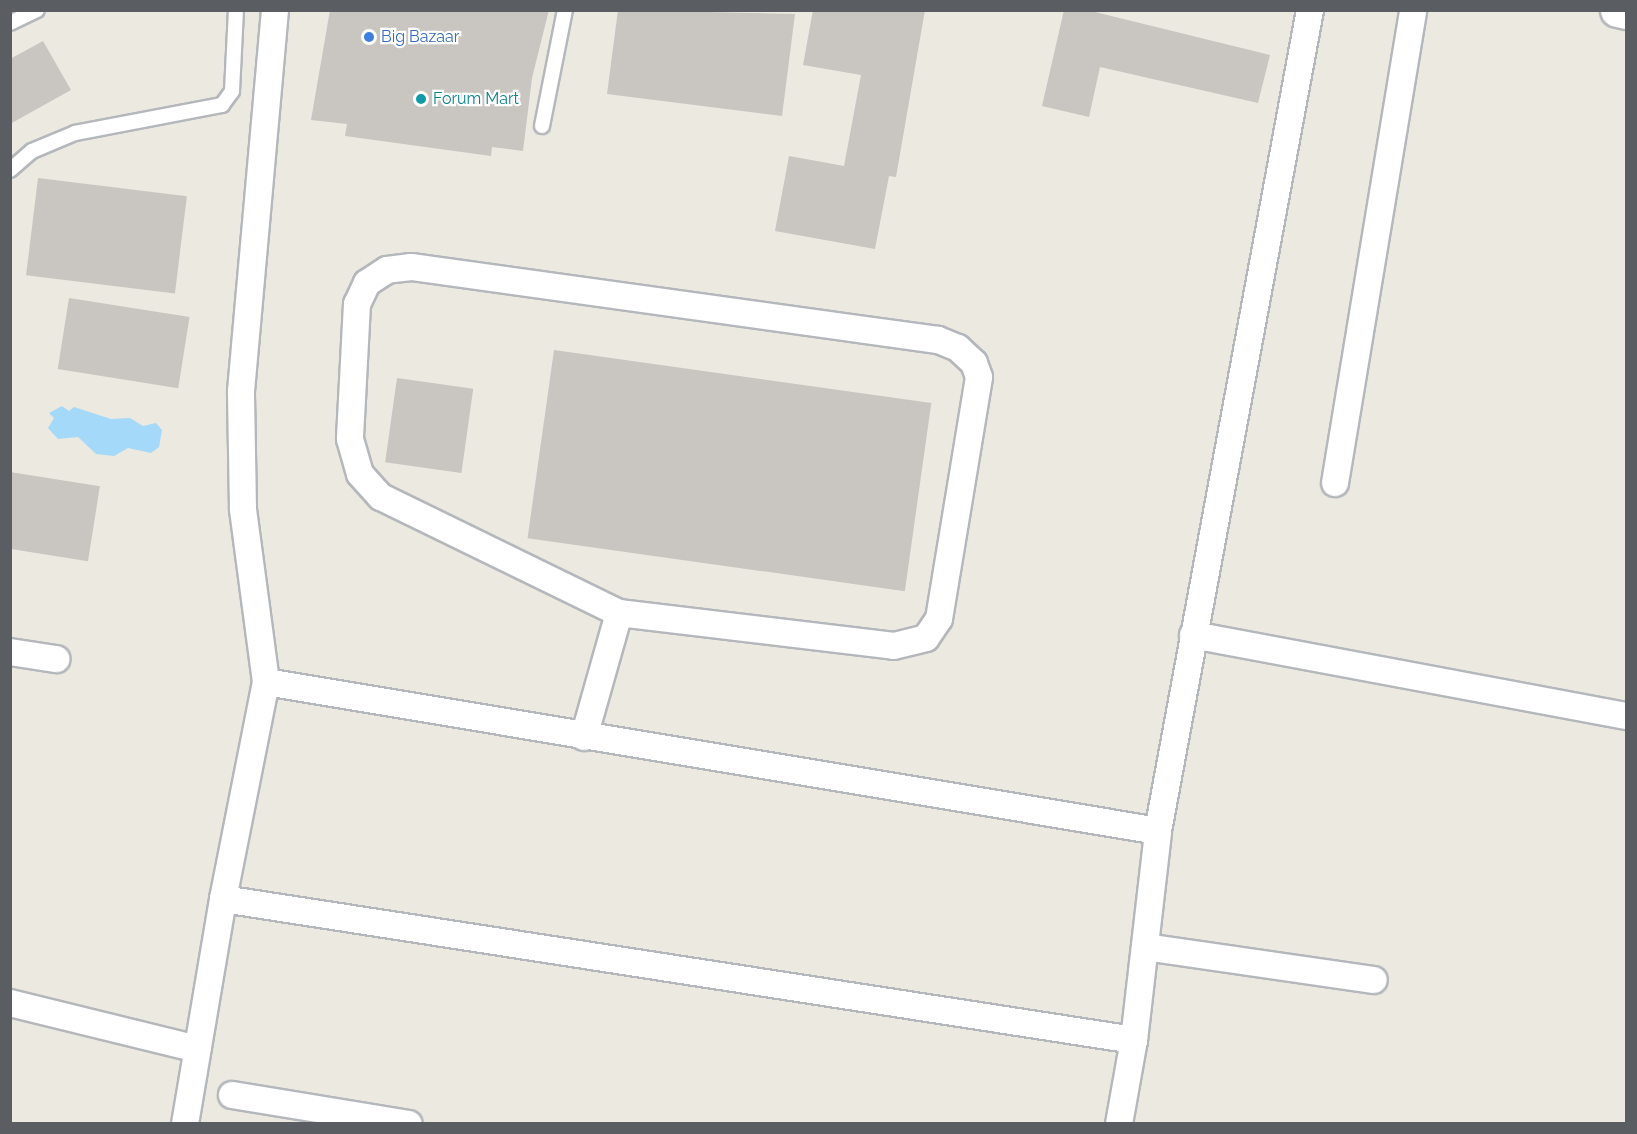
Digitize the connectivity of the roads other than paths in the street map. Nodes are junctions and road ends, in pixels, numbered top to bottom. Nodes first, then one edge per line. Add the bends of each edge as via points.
1 (37, 10) edge
2 (236, 10) edge
3 (276, 10) edge
4 (565, 10) edge
5 (1310, 10) edge
6 (1413, 10) edge
7 (1617, 10) edge
8 (1626, 12) edge
9 (10, 23) edge
10 (542, 126) dead end
11 (10, 170) edge
12 (1335, 483) dead end
13 (619, 613) junction
14 (1193, 635) junction
15 (10, 652) edge
16 (56, 659) dead end
17 (266, 682) junction
18 (1626, 716) edge
19 (584, 737) junction
20 (1158, 831) junction
21 (223, 899) junction
22 (1145, 947) junction
23 (1374, 980) dead end
24 (10, 1003) edge
25 (1134, 1040) junction
26 (197, 1049) junction
27 (232, 1095) dead end
28 (185, 1124) edge
29 (409, 1124) edge
30 (1119, 1124) edge

1 - 9 lane
2 - 11 lane via 232,91 222,105 75,133 32,151
3 - 17 street via 241,391 243,509
4 - 10 lane
5 - 14 street
6 - 12 street
7 - 8 street
13 - 13 street via 894,646 926,638 939,619 979,377 974,363 958,348 938,340 411,267 387,270 368,283 357,304 350,439 360,474 381,497
13 - 19 street
14 - 18 street
14 - 20 street
15 - 16 street
17 - 19 street
17 - 21 street
19 - 20 street
20 - 22 street
21 - 25 street
21 - 26 street
22 - 23 street
22 - 25 street
24 - 26 street
25 - 30 street
26 - 28 street
27 - 29 street

